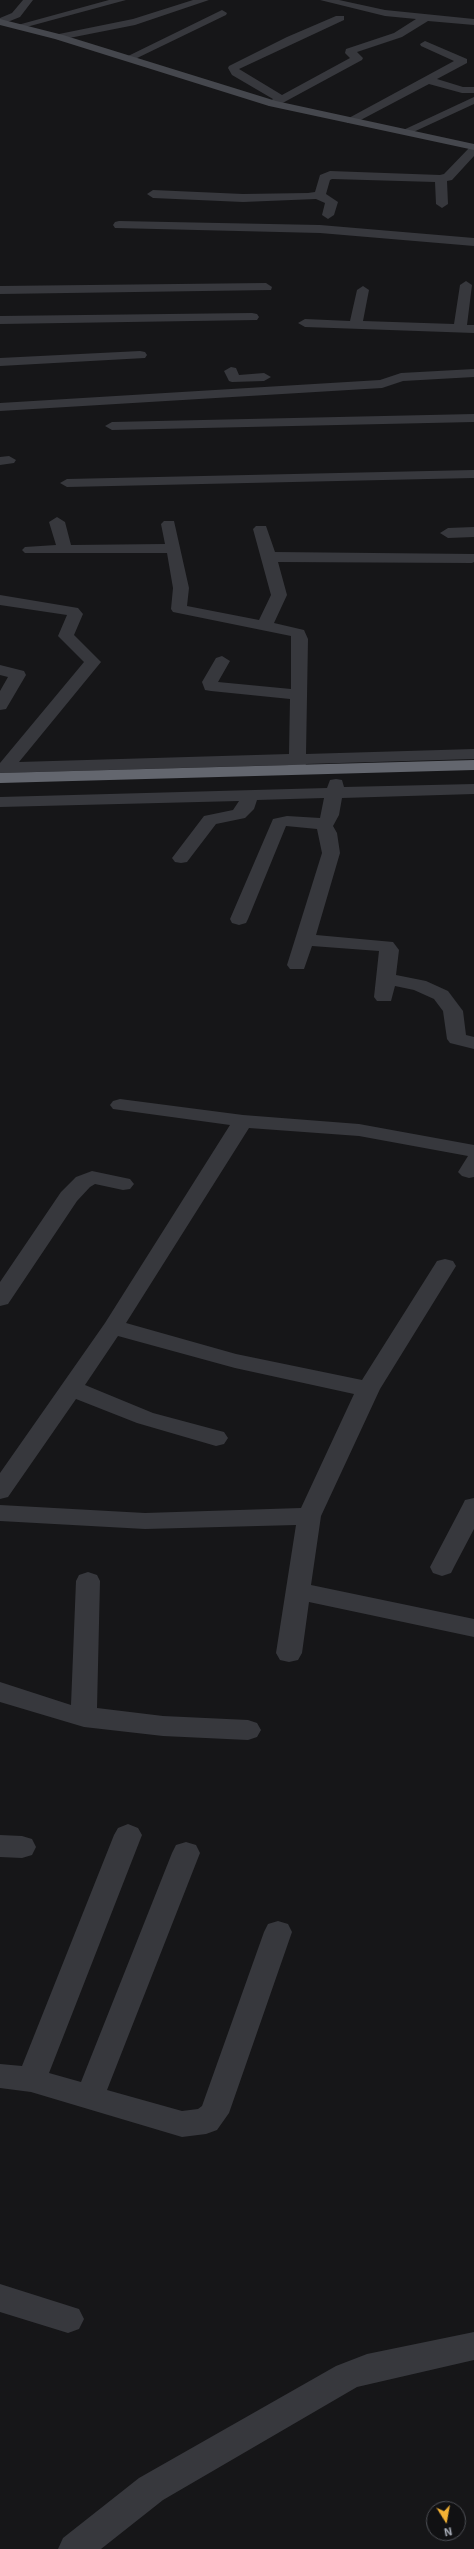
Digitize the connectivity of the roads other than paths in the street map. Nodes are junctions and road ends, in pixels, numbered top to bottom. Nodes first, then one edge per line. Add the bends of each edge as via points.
1 (28, 0) edge
2 (121, 0) edge
3 (204, 0) edge
4 (325, 0) edge
5 (222, 13) dead end
6 (340, 18) dead end
7 (425, 18) junction
8 (0, 22) edge
9 (474, 22) edge
10 (19, 26) junction
11 (59, 37) junction
12 (425, 44) dead end
13 (129, 58) junction
14 (428, 80) junction
15 (474, 90) edge
16 (474, 100) edge
17 (277, 102) junction
18 (351, 121) junction
19 (406, 132) junction
20 (474, 148) edge
21 (440, 179) junction
22 (153, 194) dead end
23 (319, 195) junction
24 (442, 204) dead end
25 (328, 215) dead end
26 (118, 224) dead end
27 (474, 242) edge
28 (466, 285) dead end
29 (266, 287) dead end
30 (0, 290) edge
31 (363, 290) dead end
32 (252, 317) dead end
33 (0, 320) edge
34 (305, 324) dead end
35 (356, 325) junction
36 (460, 329) junction
37 (474, 329) edge
38 (140, 355) dead end
39 (0, 362) edge
40 (231, 371) dead end
41 (368, 371) dead end
42 (474, 373) edge
43 (280, 376) dead end
44 (400, 377) junction
45 (0, 407) edge
46 (474, 418) edge
47 (112, 426) dead end
48 (474, 474) edge
49 (67, 483) dead end
50 (57, 522) dead end
51 (170, 524) dead end
52 (261, 529) dead end
53 (474, 532) edge
54 (448, 533) dead end
55 (174, 548) junction
56 (65, 549) junction
57 (30, 550) dead end
58 (268, 557) junction
59 (472, 558) dead end
60 (4, 605) edge
61 (265, 625) junction
62 (222, 661) dead end
63 (0, 670) edge
64 (299, 695) junction
65 (0, 705) edge
66 (474, 754) edge
67 (298, 764) junction
68 (474, 765) edge
69 (2, 771) edge
70 (474, 780) edge
71 (335, 788) junction
72 (474, 789) edge
73 (0, 792) edge
74 (250, 795) junction
75 (0, 802) edge
76 (323, 824) junction
77 (182, 858) dead end
78 (239, 919) dead end
79 (304, 940) junction
80 (296, 965) dead end
81 (474, 1043) edge
82 (120, 1105) dead end
83 (243, 1121) junction
84 (474, 1151) edge
85 (123, 1184) dead end
86 (445, 1266) dead end
87 (0, 1299) edge
88 (113, 1327) junction
89 (70, 1388) junction
90 (368, 1389) junction
91 (216, 1438) dead end
92 (0, 1491) edge
93 (474, 1506) edge
94 (0, 1513) edge
95 (310, 1516) junction
96 (442, 1567) dead end
97 (88, 1581) dead end
98 (297, 1591) junction
99 (474, 1628) edge
100 (288, 1653) dead end
101 (0, 1692) edge
102 (84, 1717) junction
103 (248, 1730) dead end
104 (128, 1835) dead end
105 (186, 1853) dead end
106 (278, 1932) dead end
107 (0, 2076) edge
108 (31, 2080) junction
109 (89, 2098) junction
110 (0, 2298) edge
111 (68, 2319) dead end
112 (474, 2346) edge
113 (75, 2549) edge

1 - 8 street via 16,15
2 - 10 street
3 - 11 street via 135,22
4 - 7 street via 380,12
5 - 13 street
6 - 17 street via 233,68 236,73
7 - 9 street
7 - 17 street via 398,35 349,52 358,57
8 - 10 street
10 - 11 street
11 - 13 street
12 - 14 street via 463,60
13 - 17 street
14 - 15 street via 462,90
14 - 18 street
16 - 19 street
17 - 18 street
18 - 19 street
19 - 20 street
20 - 21 street via 448,177
21 - 23 street via 330,175 324,178
21 - 24 street
22 - 23 street via 253,198
23 - 25 street via 332,202
26 - 27 street via 320,229
28 - 36 street
29 - 30 street
31 - 35 street
32 - 33 street
34 - 35 street
35 - 36 street
36 - 37 street
38 - 39 street
40 - 43 street via 237,379
41 - 44 street
42 - 44 street
44 - 45 street via 382,384
46 - 47 street
48 - 49 street
50 - 56 street
51 - 55 street
52 - 58 street
53 - 54 street
55 - 56 street
55 - 61 street via 181,588 179,609
56 - 57 street
58 - 59 street
58 - 61 street via 279,595
60 - 69 street via 72,611 75,614 66,636 93,662
61 - 64 street via 298,633
62 - 64 street via 210,682 211,686
63 - 65 street via 18,675
64 - 67 street
66 - 67 street
67 - 68 highway
67 - 69 highway
70 - 71 highway
71 - 72 street
71 - 73 highway
71 - 74 street
71 - 76 street via 330,816
74 - 75 street
74 - 77 street via 245,809 239,814 210,820
76 - 78 street via 287,821 279,823
76 - 79 street via 328,833 331,852
79 - 80 street
79 - 81 street via 386,946 389,950 385,988 419,985 441,995 453,1011 456,1039
82 - 83 street
83 - 84 street via 359,1130
83 - 88 street
85 - 87 street via 92,1177 83,1182 69,1197
86 - 90 street
88 - 89 street
88 - 90 street via 235,1361
89 - 91 street via 145,1418
89 - 92 street
90 - 95 street
93 - 96 street
94 - 95 street via 145,1521
95 - 98 street
97 - 102 street
98 - 99 street
98 - 100 street
101 - 102 street via 60,1712
102 - 103 street via 163,1726
104 - 108 street
105 - 109 street
106 - 109 street via 214,2114 206,2121 182,2124
107 - 108 street
108 - 109 street
110 - 111 street
112 - 113 street via 367,2369 346,2376 151,2489

